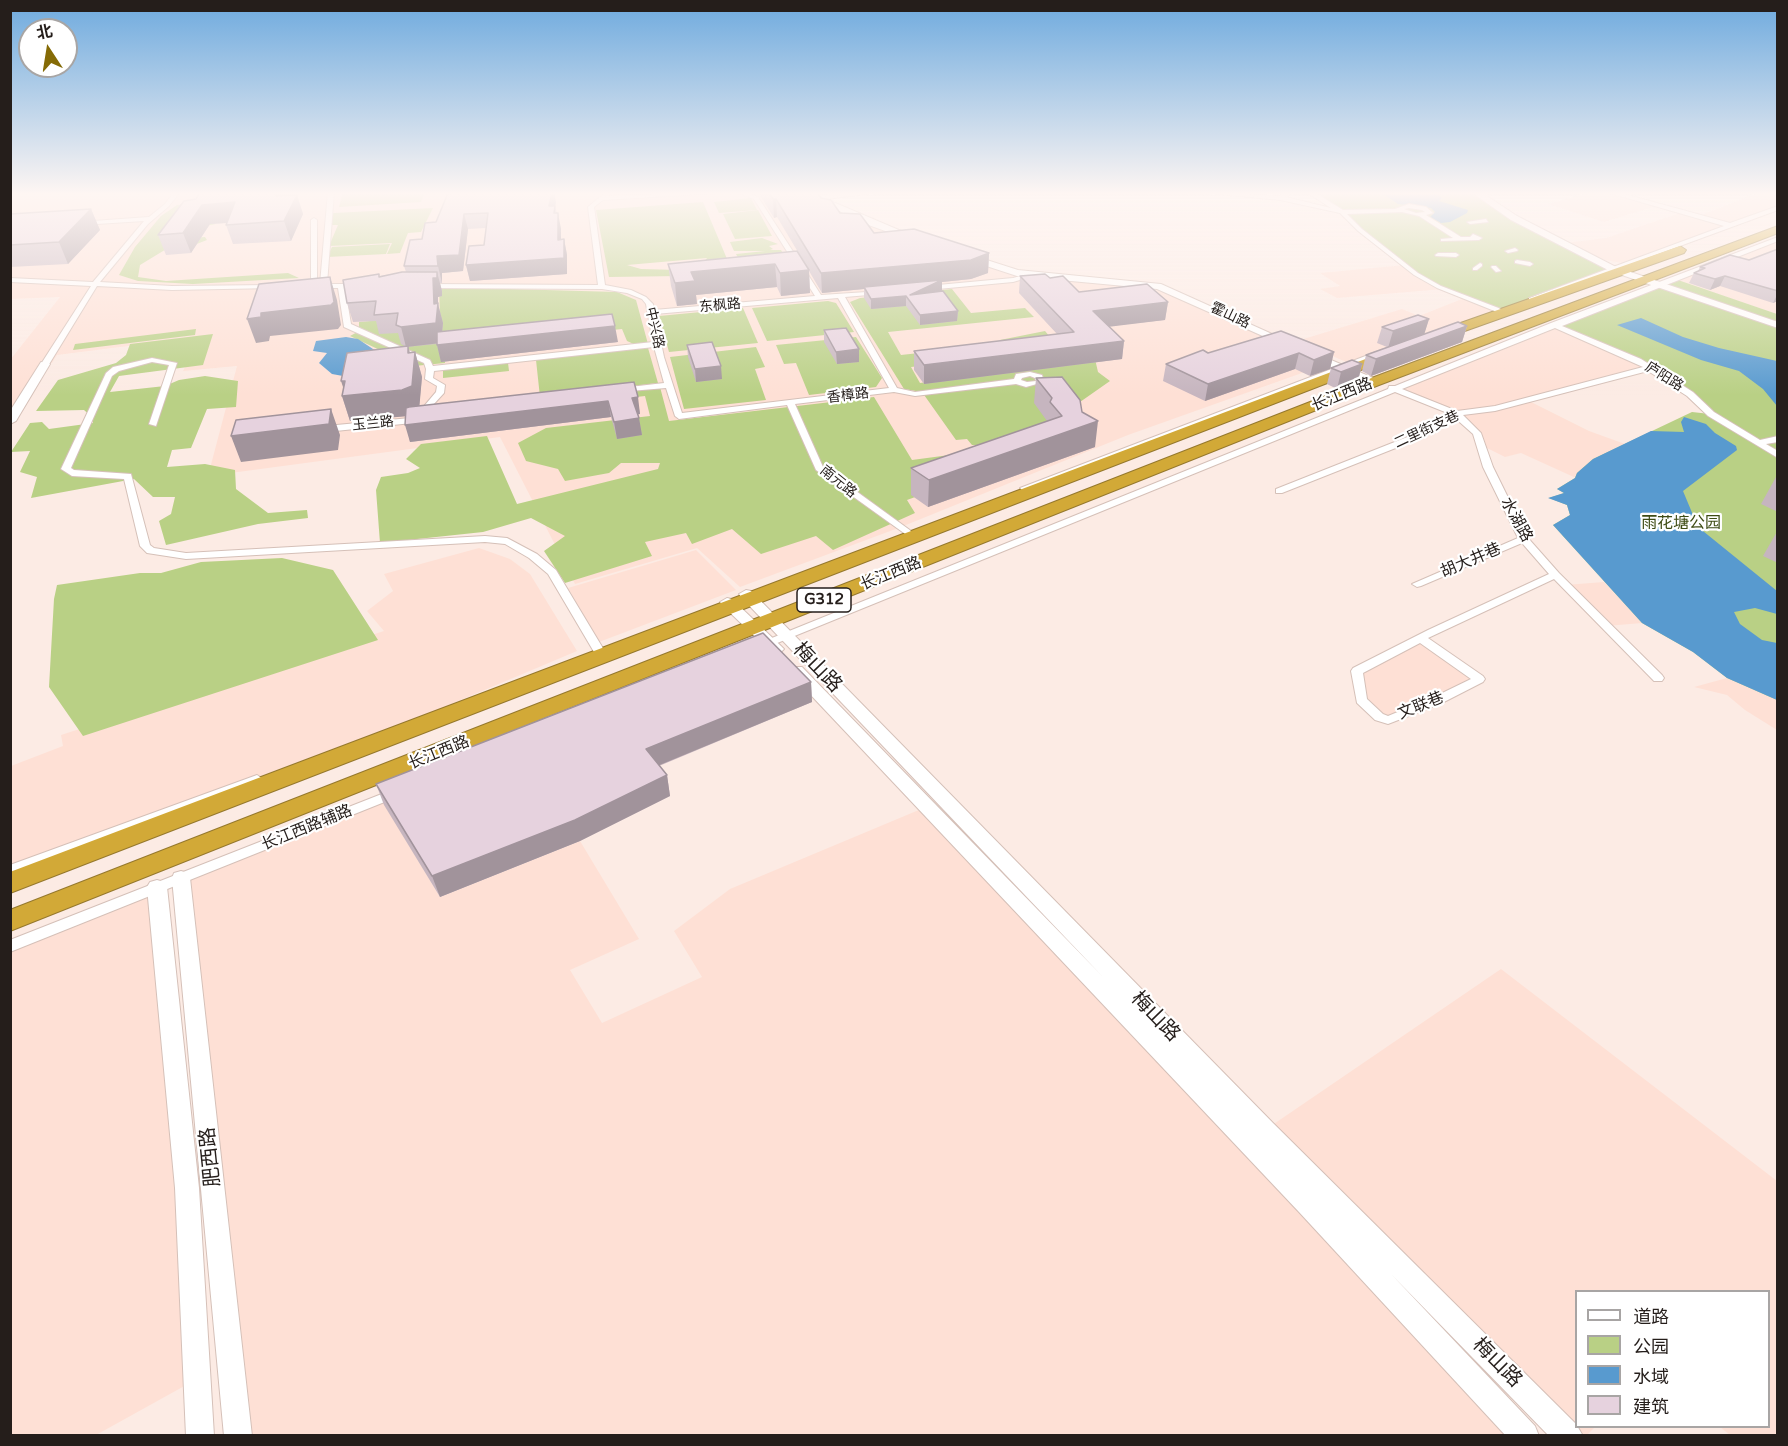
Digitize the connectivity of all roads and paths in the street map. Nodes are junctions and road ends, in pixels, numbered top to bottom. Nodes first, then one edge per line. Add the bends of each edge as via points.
1 (116, 259) edge
2 (314, 259) edge
3 (325, 259) edge
4 (598, 259) edge
5 (795, 259) edge
6 (981, 259) edge
7 (1398, 259) edge
8 (1514, 259) edge
9 (1522, 259) edge
10 (1593, 259) edge
11 (1645, 259) edge
12 (1649, 259) edge
13 (1703, 259) edge
14 (1716, 259) edge
15 (1464, 261) dead end
16 (1529, 261) dead end
17 (1451, 262) dead end
18 (1508, 266) dead end
19 (1616, 271) junction
20 (1034, 274) junction
21 (10, 280) edge
22 (22, 280) junction
23 (96, 283) junction
24 (1645, 283) junction
25 (302, 286) edge
26 (314, 286) junction
27 (323, 286) junction
28 (341, 286) junction
29 (365, 286) edge
30 (412, 286) edge
31 (278, 287) edge
32 (602, 287) junction
33 (920, 288) edge
34 (10, 291) edge
35 (886, 291) edge
36 (840, 295) junction
37 (819, 297) junction
38 (1502, 311) junction
39 (651, 312) junction
40 (1548, 323) junction
41 (1778, 325) edge
42 (1297, 340) edge
43 (658, 344) junction
44 (1307, 345) edge
45 (45, 364) joint
46 (1348, 367) junction
47 (1649, 368) junction
48 (430, 369) junction
49 (1017, 381) dead end
50 (1385, 383) junction
51 (669, 385) junction
52 (894, 390) junction
53 (612, 391) edge
54 (790, 403) junction
55 (441, 411) edge
56 (429, 412) junction
57 (1456, 414) junction
58 (679, 416) joint
59 (10, 421) edge
60 (153, 424) dead end
61 (326, 429) edge
62 (1778, 439) edge
63 (1758, 443) junction
64 (1778, 456) edge
65 (1279, 491) dead end
66 (912, 535) junction
67 (1524, 538) junction
68 (1554, 575) junction
69 (1417, 584) dead end
70 (739, 600) junction
71 (770, 632) junction
72 (1421, 638) junction
73 (598, 650) junction
74 (748, 651) edge
75 (1658, 678) dead end
76 (414, 785) edge
77 (10, 871) edge
78 (182, 878) junction
79 (10, 883) edge
80 (157, 887) junction
81 (10, 921) edge
82 (10, 946) edge
83 (200, 1436) edge
84 (238, 1436) edge
85 (1525, 1436) edge
86 (1569, 1436) edge

1 - 23 street
2 - 26 street
3 - 27 street
4 - 32 street
5 - 37 street
6 - 20 main road, 霍山路 via 1017,273
7 - 38 street via 1439,287
8 - 18 street
9 - 16 street
10 - 19 main road
11 - 19 street
12 - 19 highway, G312
13 - 24 highway, G312
14 - 24 street
15 - 17 street
19 - 24 main road
19 - 38 highway, 长江西路 / G312
20 - 33 street via 1013,280
20 - 42 main road, 霍山路 via 1154,281 1191,292
20 - 46 main road, 霍山路 via 1158,286
21 - 22 street
22 - 23 street
22 - 34 street
23 - 31 street via 172,288
23 - 45 street
24 - 40 highway, 长江西路 / G312
24 - 41 main road
25 - 26 street
26 - 27 street
27 - 28 street
28 - 29 street
28 - 48 street via 347,325 427,362
30 - 32 street, 中兴路
32 - 39 street, 中兴路 via 644,298
35 - 36 street, 东枫路
36 - 37 street, 东枫路
36 - 52 street
37 - 39 street, 东枫路
38 - 46 highway, 长江西路 / G312
39 - 43 street, 中兴路
40 - 47 street, 庐阳路
40 - 50 highway, 长江西路 / G312
43 - 48 street
43 - 51 street, 中兴路
44 - 46 main road, 霍山路
45 - 59 main road
46 - 50 main road, 霍山路
46 - 66 highway, 长江西路 / G312
47 - 57 street, 二里街支巷 via 1495,408
47 - 63 street, 庐阳路
48 - 56 street via 429,379 441,385
49 - 52 street, 香樟路 via 915,394
50 - 57 street, 水湖路
50 - 71 highway, 长江西路 / G312
51 - 53 street
51 - 58 street, 中兴路
52 - 54 street, 香樟路
54 - 58 street, 香樟路
54 - 66 street, 南元路 via 819,468
55 - 56 street, 玉兰路
56 - 61 street, 玉兰路 via 412,420
57 - 65 street, 二里街支巷 via 1423,434
57 - 67 street, 水湖路 via 1477,433 1488,467
60 - 73 street via 173,363 152,360 116,369 109,375 66,469 72,473 128,476 145,546 151,551 186,556 485,539 507,541 552,572
62 - 63 street
63 - 64 street, 庐阳路
66 - 70 highway, 长江西路 / G312
67 - 68 street, 水湖路
67 - 69 street, 胡大井巷
68 - 72 street, 文联巷
68 - 75 street, 水湖路
70 - 71 main road, 梅山路
70 - 73 street
70 - 79 highway, 长江西路 / G312
71 - 74 street
71 - 81 highway, 长江西路 / G312
71 - 85 main road, 梅山路
71 - 86 main road, 梅山路
72 - 72 street, 文联巷 via 1357,671 1361,700 1379,717 1388,720 1479,679
73 - 77 street
76 - 78 street, 长江西路辅路
78 - 80 street, 长江西路辅路
78 - 84 main road, 肥西路
80 - 82 street, 长江西路辅路
80 - 83 main road, 肥西路 via 187,1188

